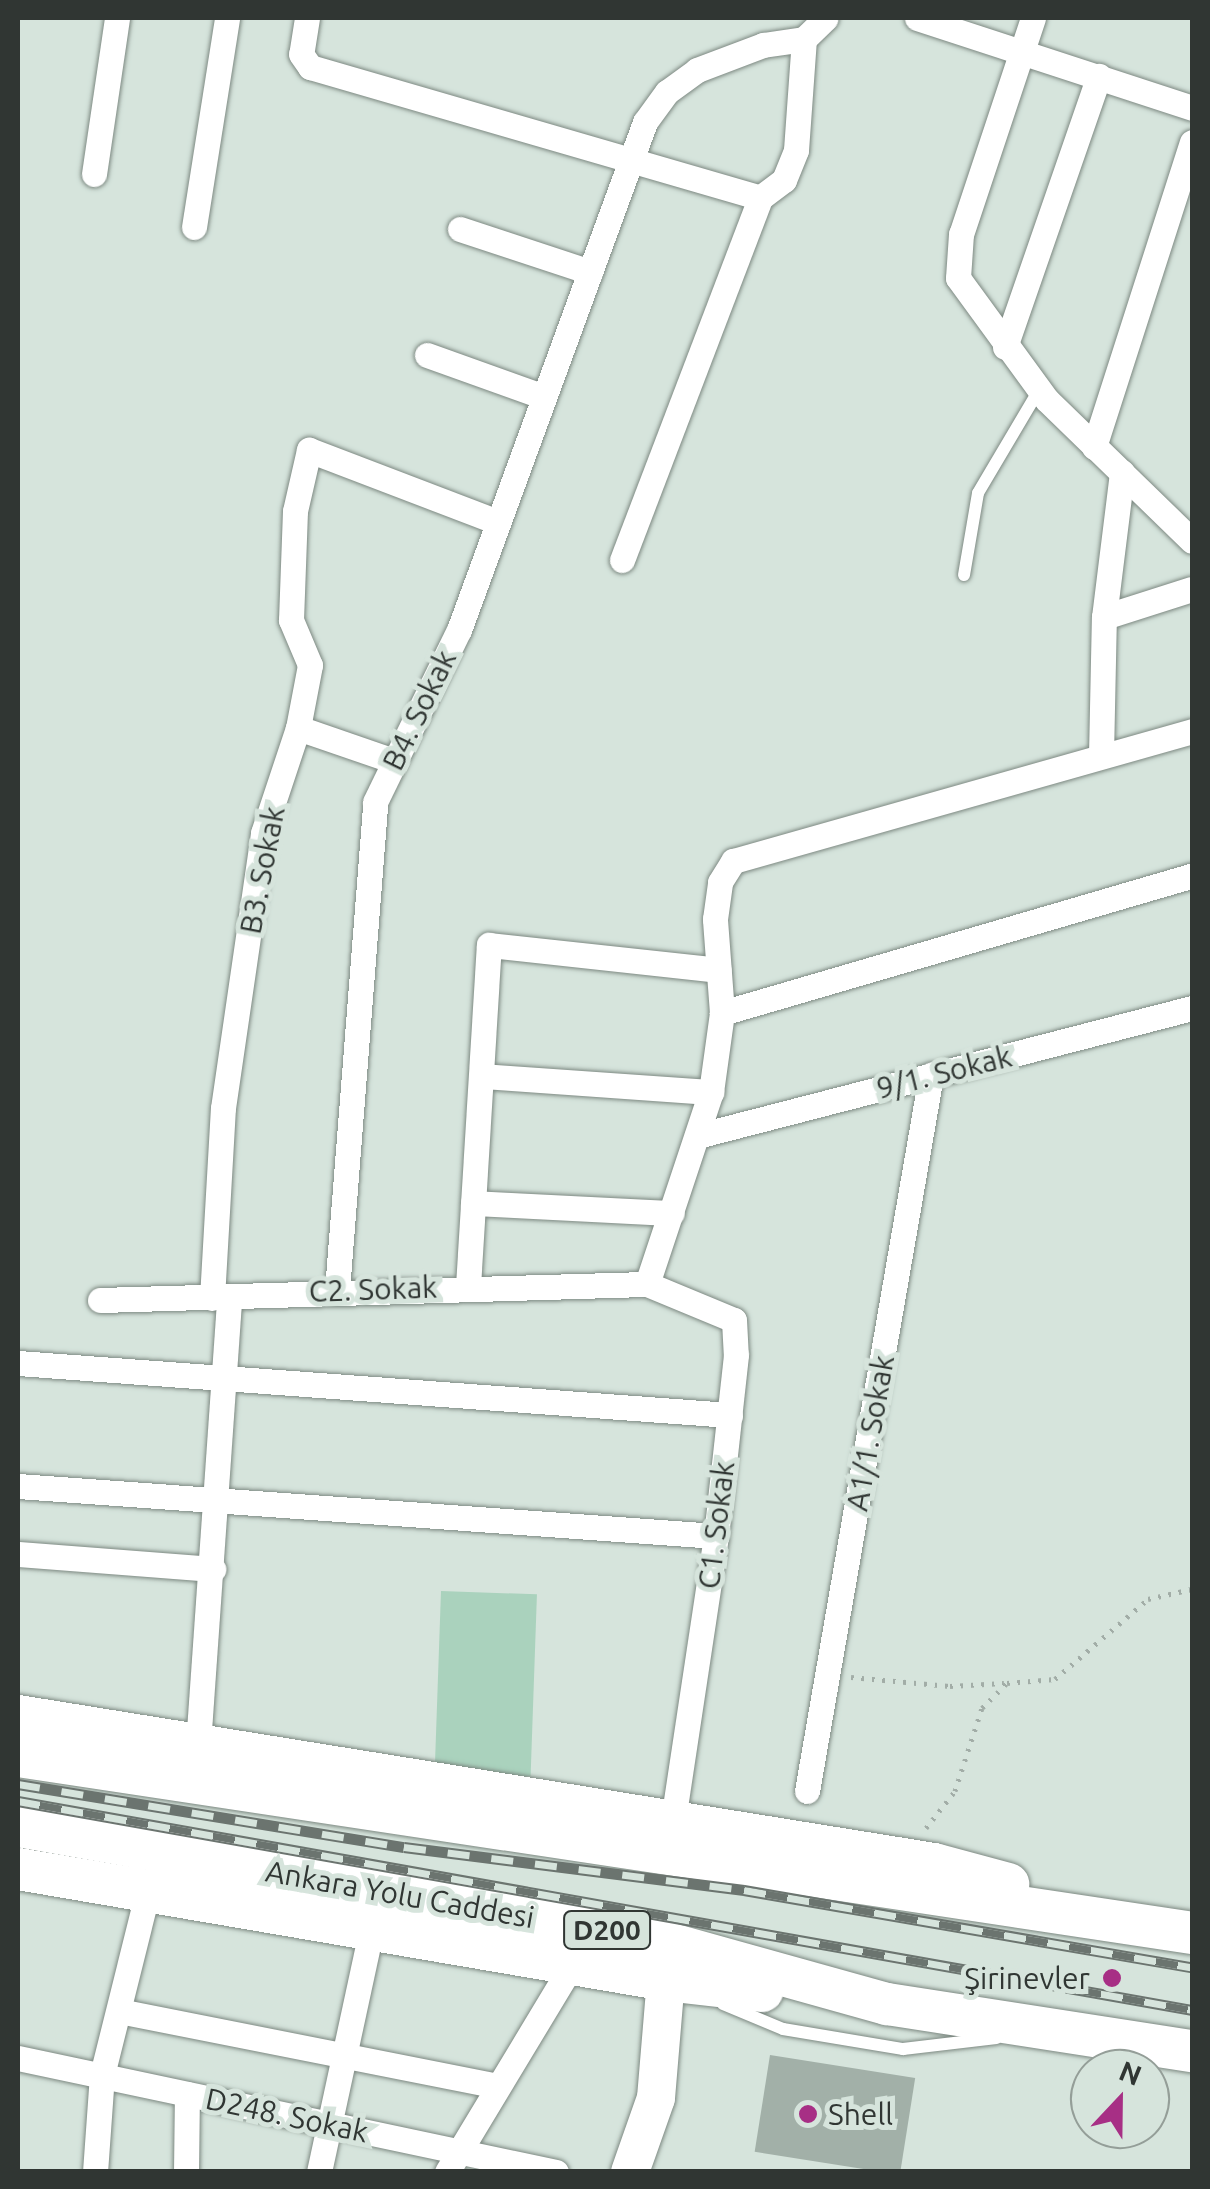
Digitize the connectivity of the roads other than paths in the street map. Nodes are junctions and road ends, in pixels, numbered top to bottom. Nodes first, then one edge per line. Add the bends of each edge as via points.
1 (117, 18) edge
2 (228, 18) edge
3 (307, 18) edge
4 (826, 18) edge
5 (917, 18) edge
6 (1033, 18) edge
7 (804, 39) junction
8 (1025, 52) junction
9 (1099, 76) junction
10 (1192, 108) edge
11 (1192, 142) edge
12 (632, 160) junction
13 (94, 174) dead end
14 (760, 198) junction
15 (194, 227) dead end
16 (460, 228) dead end
17 (590, 272) junction
18 (1006, 347) junction
19 (427, 354) dead end
20 (1039, 390) junction
21 (544, 397) junction
22 (1094, 448) junction
23 (1122, 472) junction
24 (498, 522) junction
25 (1190, 526) edge
26 (622, 560) dead end
27 (964, 576) dead end
28 (1192, 589) edge
29 (1104, 617) junction
30 (298, 728) junction
31 (1192, 731) edge
32 (1101, 756) junction
33 (394, 761) junction
34 (1192, 876) edge
35 (719, 970) junction
36 (1192, 1008) edge
37 (722, 1013) junction
38 (931, 1075) junction
39 (482, 1076) junction
40 (711, 1092) junction
41 (697, 1136) junction
42 (473, 1202) junction
43 (672, 1213) junction
44 (647, 1284) junction
45 (468, 1286) junction
46 (336, 1290) junction
47 (220, 1297) junction
48 (100, 1300) dead end
49 (18, 1363) edge
50 (225, 1377) junction
51 (730, 1415) junction
52 (18, 1486) edge
53 (218, 1496) junction
54 (716, 1536) junction
55 (18, 1554) edge
56 (212, 1569) junction
57 (18, 1716) edge
58 (198, 1746) junction
59 (18, 1756) edge
60 (807, 1792) dead end
61 (673, 1822) junction
62 (18, 1826) edge
63 (18, 1869) edge
64 (148, 1891) junction
65 (1107, 1919) junction
66 (1150, 1925) junction
67 (1192, 1925) edge
68 (372, 1926) junction
69 (1192, 1933) edge
70 (573, 1963) junction
71 (666, 1980) junction
72 (887, 2004) junction
73 (118, 2011) junction
74 (1060, 2031) junction
75 (1192, 2050) edge
76 (344, 2056) junction
77 (18, 2058) edge
78 (102, 2075) junction
79 (497, 2086) junction
80 (187, 2094) junction
81 (328, 2124) junction
82 (452, 2161) edge
83 (94, 2172) edge
84 (186, 2172) edge
85 (319, 2172) edge
86 (556, 2172) edge
87 (630, 2172) edge

1 - 13 street
2 - 15 street
3 - 12 street via 301,54 310,67
4 - 7 street
5 - 8 street
6 - 8 street
7 - 12 street, B4. Sokak via 763,45 697,70 666,92 645,122
7 - 14 street via 796,150 784,180
8 - 9 street
8 - 18 street via 961,234 958,278
9 - 10 street
9 - 18 street
11 - 22 street
12 - 14 street
12 - 17 street, B4. Sokak
14 - 26 street
16 - 17 street
17 - 21 street, B4. Sokak
18 - 20 street
19 - 21 street
20 - 22 street
20 - 27 lane via 984,479
21 - 24 street, B4. Sokak
22 - 23 street
23 - 25 street
23 - 29 street
24 - 30 street, B3. Sokak via 309,450 296,511 291,620 310,666
24 - 33 street, B4. Sokak via 459,630
28 - 29 street
29 - 32 street
30 - 33 street
30 - 47 street, B3. Sokak via 263,833 224,1108
31 - 32 street
32 - 35 street via 733,861 720,882 715,920
33 - 46 street, B4. Sokak via 375,802
34 - 37 street
35 - 37 street
35 - 39 street via 490,946
36 - 38 street, 9/1. Sokak
37 - 40 street
38 - 41 street, 9/1. Sokak
38 - 60 street, A1/1. Sokak
39 - 40 street
39 - 42 street
40 - 41 street
41 - 43 street
42 - 43 street
42 - 45 street
43 - 44 street
44 - 45 street, C2. Sokak
44 - 51 street, C1. Sokak via 734,1320
45 - 46 street, C2. Sokak
46 - 47 street, C2. Sokak
47 - 48 street, C2. Sokak
47 - 50 street, B3. Sokak
49 - 50 street
50 - 51 street
50 - 53 street, B3. Sokak
51 - 54 street, C1. Sokak
52 - 53 street
53 - 54 street
53 - 56 street, B3. Sokak
54 - 61 street, C1. Sokak
55 - 56 street
56 - 58 street, B3. Sokak
57 - 58 highway
58 - 61 highway
59 - 65 highway via 838,1884
61 - 65 highway via 934,1864
62 - 72 highway, Ankara Yolu Caddesi / D200 via 650,1938
63 - 64 highway
64 - 68 highway
64 - 73 street
65 - 66 highway
66 - 67 highway
66 - 69 highway
68 - 70 highway
68 - 76 street
70 - 71 highway
70 - 79 street
71 - 72 highway
71 - 74 lane via 783,2030 903,2049
71 - 87 main road via 656,2098
72 - 74 highway, Ankara Yolu Caddesi / D200
73 - 76 street
73 - 78 street
74 - 75 highway, Ankara Yolu Caddesi / D200
76 - 79 street
76 - 81 street
77 - 78 street, D248. Sokak
78 - 80 street, D248. Sokak
78 - 83 street
79 - 82 street
80 - 81 street, D248. Sokak
80 - 84 street
81 - 82 street, D248. Sokak
81 - 85 street
82 - 86 street, D248. Sokak

